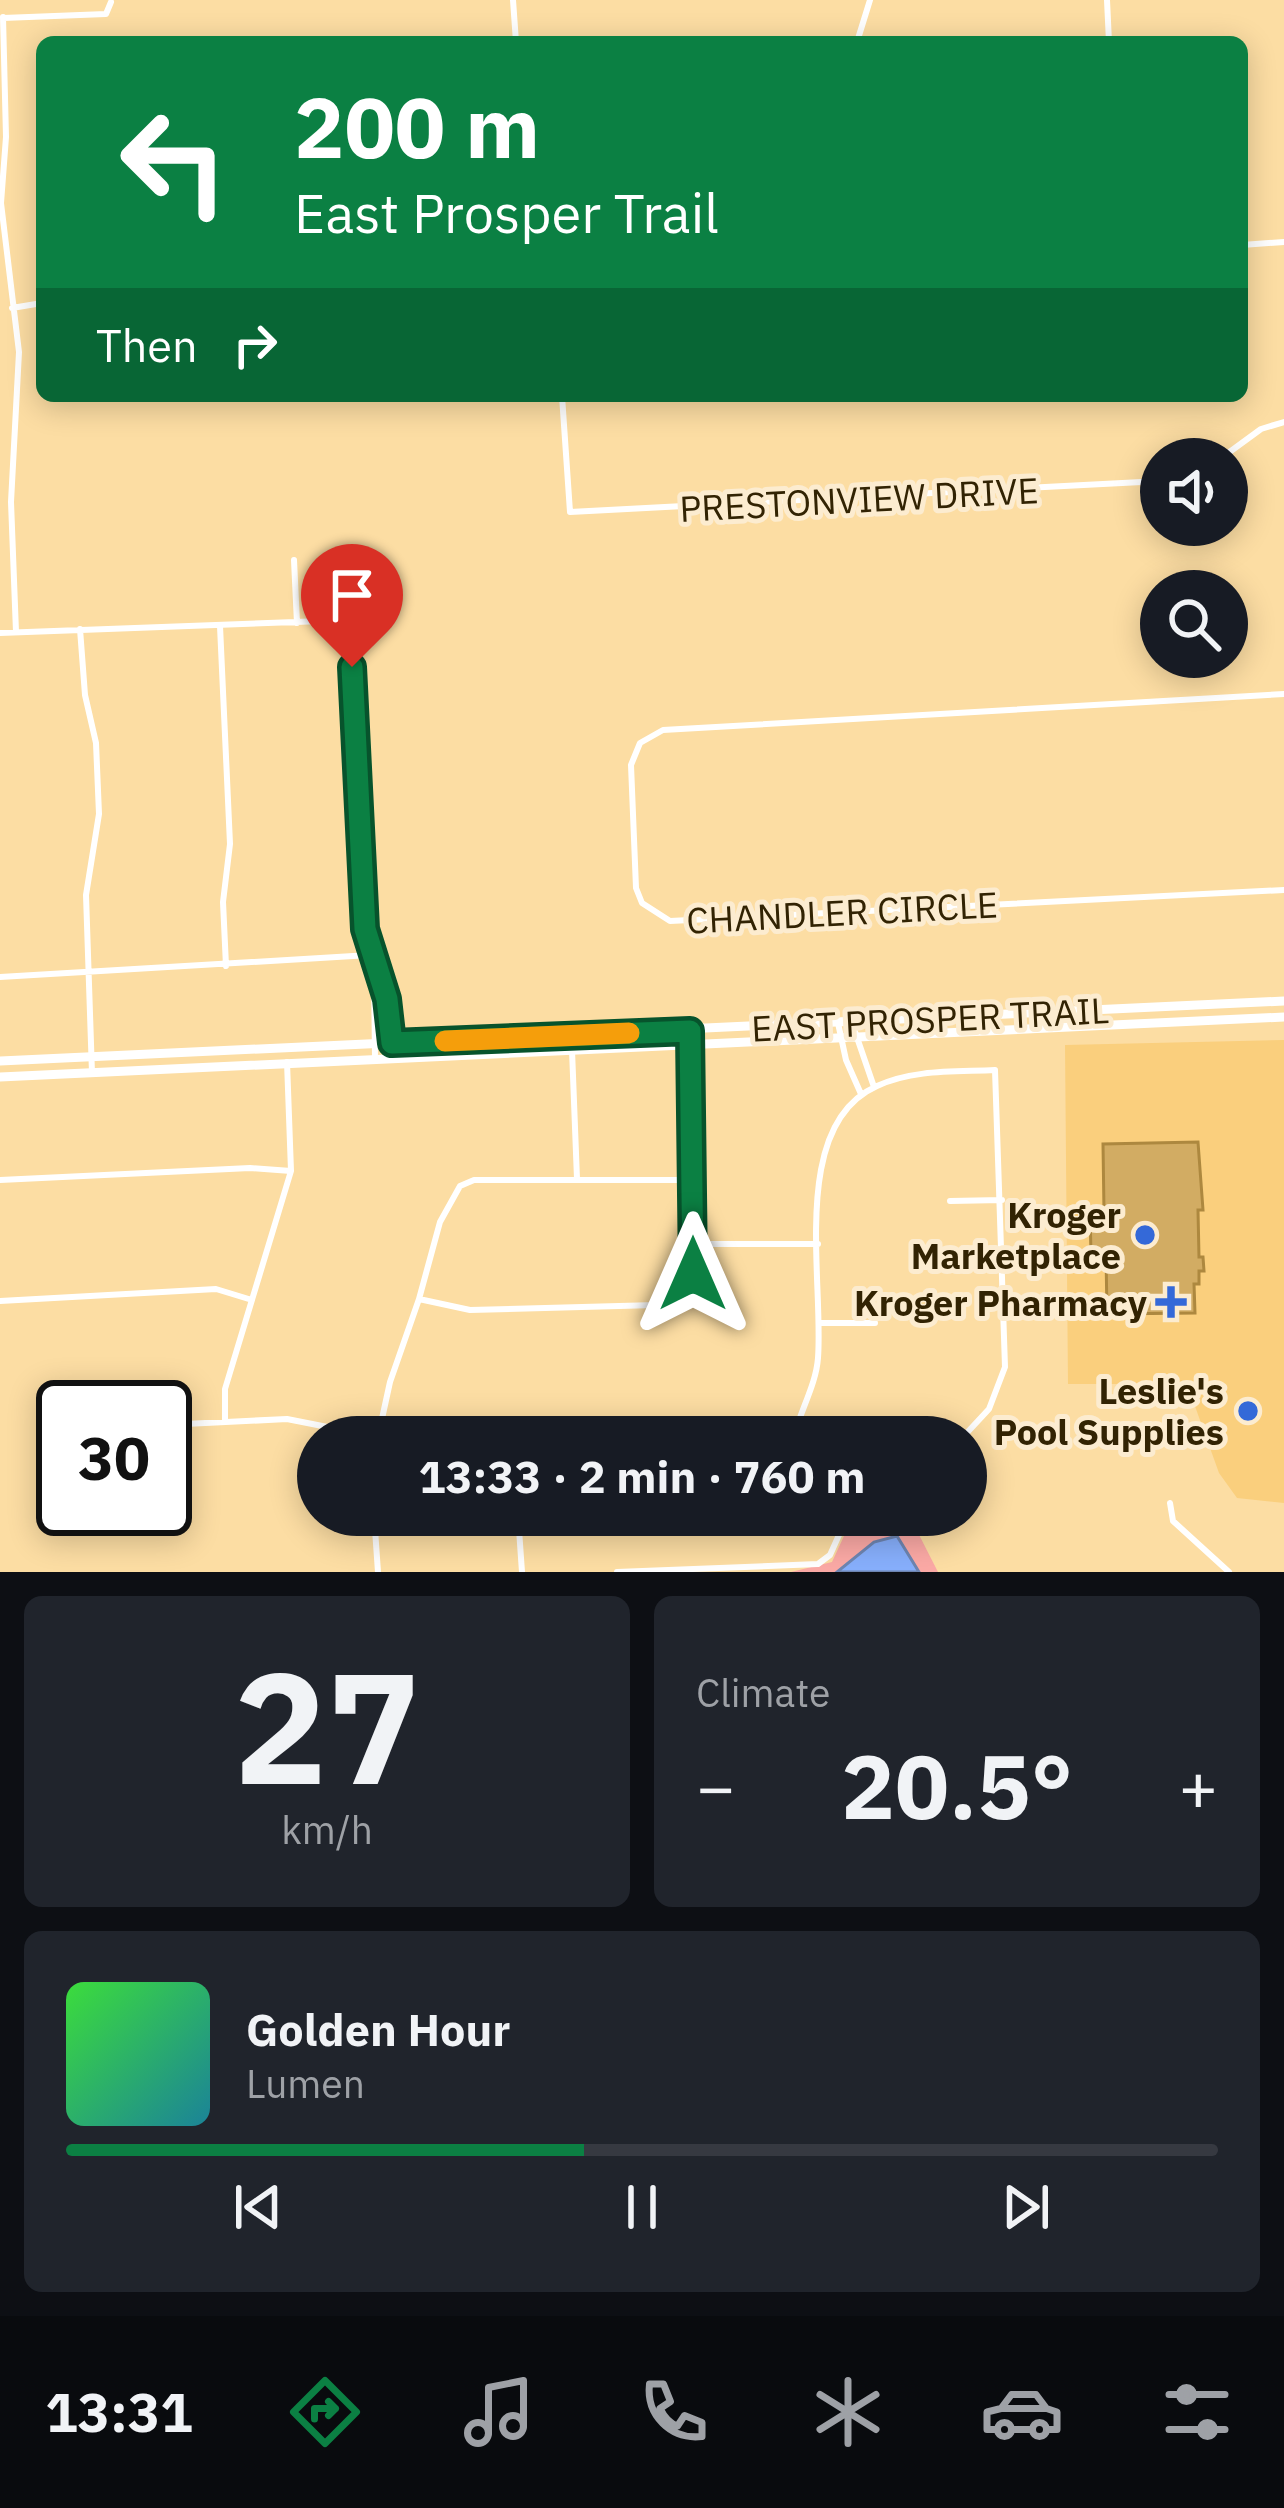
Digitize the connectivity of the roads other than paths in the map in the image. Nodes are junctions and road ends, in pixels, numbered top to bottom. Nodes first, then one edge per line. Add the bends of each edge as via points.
1 (513, 0) edge
2 (870, 0) edge
3 (1107, 0) edge
4 (111, 2) edge
5 (2, 18) edge
6 (515, 36) edge
7 (858, 36) edge
8 (1109, 36) edge
9 (3, 137) edge
10 (1284, 242) edge
11 (1248, 245) edge
12 (36, 304) edge
13 (13, 308) junction
14 (562, 402) edge
15 (1284, 422) edge
16 (1248, 439) edge
17 (1140, 482) edge
18 (10, 502) junction
19 (0, 503) edge
20 (294, 560) dead end
21 (297, 623) junction
22 (220, 626) junction
23 (80, 629) junction
24 (16, 632) junction
25 (0, 633) edge
26 (1284, 694) edge
27 (1284, 890) edge
28 (370, 955) junction
29 (226, 966) junction
30 (375, 970) junction
31 (88, 973) junction
32 (0, 977) edge
33 (1284, 1000) edge
34 (1213, 1004) junction
35 (1284, 1017) edge
36 (1213, 1020) junction
37 (838, 1023) junction
38 (852, 1023) junction
39 (690, 1031) junction
40 (855, 1037) junction
41 (841, 1038) junction
42 (392, 1043) junction
43 (374, 1044) junction
44 (691, 1045) junction
45 (572, 1050) junction
46 (92, 1055) junction
47 (392, 1057) junction
48 (375, 1058) junction
49 (0, 1061) edge
50 (287, 1062) junction
51 (92, 1073) junction
52 (0, 1077) edge
53 (874, 1087) junction
54 (862, 1095) junction
55 (291, 1171) junction
56 (0, 1180) edge
57 (577, 1180) junction
58 (692, 1180) junction
59 (1002, 1200) junction
60 (950, 1202) dead end
61 (692, 1244) junction
62 (818, 1244) junction
63 (419, 1299) junction
64 (252, 1300) junction
65 (0, 1301) edge
66 (819, 1323) junction
67 (875, 1323) dead end
68 (383, 1416) edge
69 (801, 1416) edge
70 (982, 1416) edge
71 (297, 1421) edge
72 (225, 1422) junction
73 (192, 1424) edge
74 (1169, 1503) dead end
75 (375, 1536) edge
76 (519, 1536) edge
77 (839, 1536) edge
78 (378, 1572) edge
79 (522, 1572) edge
80 (617, 1572) edge
81 (1228, 1572) edge

1 - 6 street
2 - 7 street
3 - 8 street
4 - 5 street via 106,14
5 - 9 street
9 - 13 street
10 - 11 street
12 - 13 street
13 - 18 street via 20,394
14 - 17 street, PRESTONVIEW DRIVE via 571,512
15 - 16 street
18 - 19 street
18 - 24 street
20 - 21 street
21 - 22 street
21 - 28 street via 350,620
22 - 23 street
22 - 29 street via 230,844
23 - 24 street
23 - 31 street via 99,814 86,895
24 - 25 street
26 - 27 street, CHANDLER CIRCLE via 663,730 640,743 631,765 637,888 643,903 670,921
28 - 29 street
28 - 30 street
29 - 31 street
30 - 42 street
30 - 43 street
31 - 32 street
31 - 46 street
33 - 34 main road, EAST PROSPER TRAIL
34 - 36 main road
34 - 38 main road, EAST PROSPER TRAIL
35 - 36 main road, EAST PROSPER TRAIL
36 - 40 main road, EAST PROSPER TRAIL
37 - 38 main road, EAST PROSPER TRAIL
37 - 39 main road, EAST PROSPER TRAIL
37 - 41 street
38 - 40 street
39 - 42 main road, EAST PROSPER TRAIL
39 - 44 street
40 - 41 main road, EAST PROSPER TRAIL
40 - 53 street
41 - 44 main road, EAST PROSPER TRAIL
41 - 54 street
42 - 43 main road, EAST PROSPER TRAIL
42 - 47 street
43 - 46 main road, EAST PROSPER TRAIL
43 - 48 street
44 - 45 main road, EAST PROSPER TRAIL
44 - 58 street
45 - 47 main road, EAST PROSPER TRAIL
45 - 57 street
46 - 49 main road, EAST PROSPER TRAIL
46 - 51 street
47 - 48 main road, EAST PROSPER TRAIL
48 - 50 main road, EAST PROSPER TRAIL
50 - 51 main road, EAST PROSPER TRAIL
50 - 55 street
51 - 52 main road, EAST PROSPER TRAIL
53 - 54 street
53 - 59 street via 916,1074 995,1070
54 - 62 street via 824,1142
55 - 56 street
55 - 64 street
57 - 58 street
57 - 63 street via 460,1186 440,1222
58 - 61 street
59 - 60 street
59 - 70 street via 1005,1367
61 - 62 street
61 - 63 street via 693,1304 470,1310
62 - 66 street
63 - 68 street
64 - 65 street via 216,1288
64 - 72 street via 225,1389
66 - 67 street
66 - 69 street via 818,1364
71 - 72 street
72 - 73 street
74 - 81 street via 1173,1520
75 - 78 street
76 - 79 street
77 - 80 street via 818,1564

